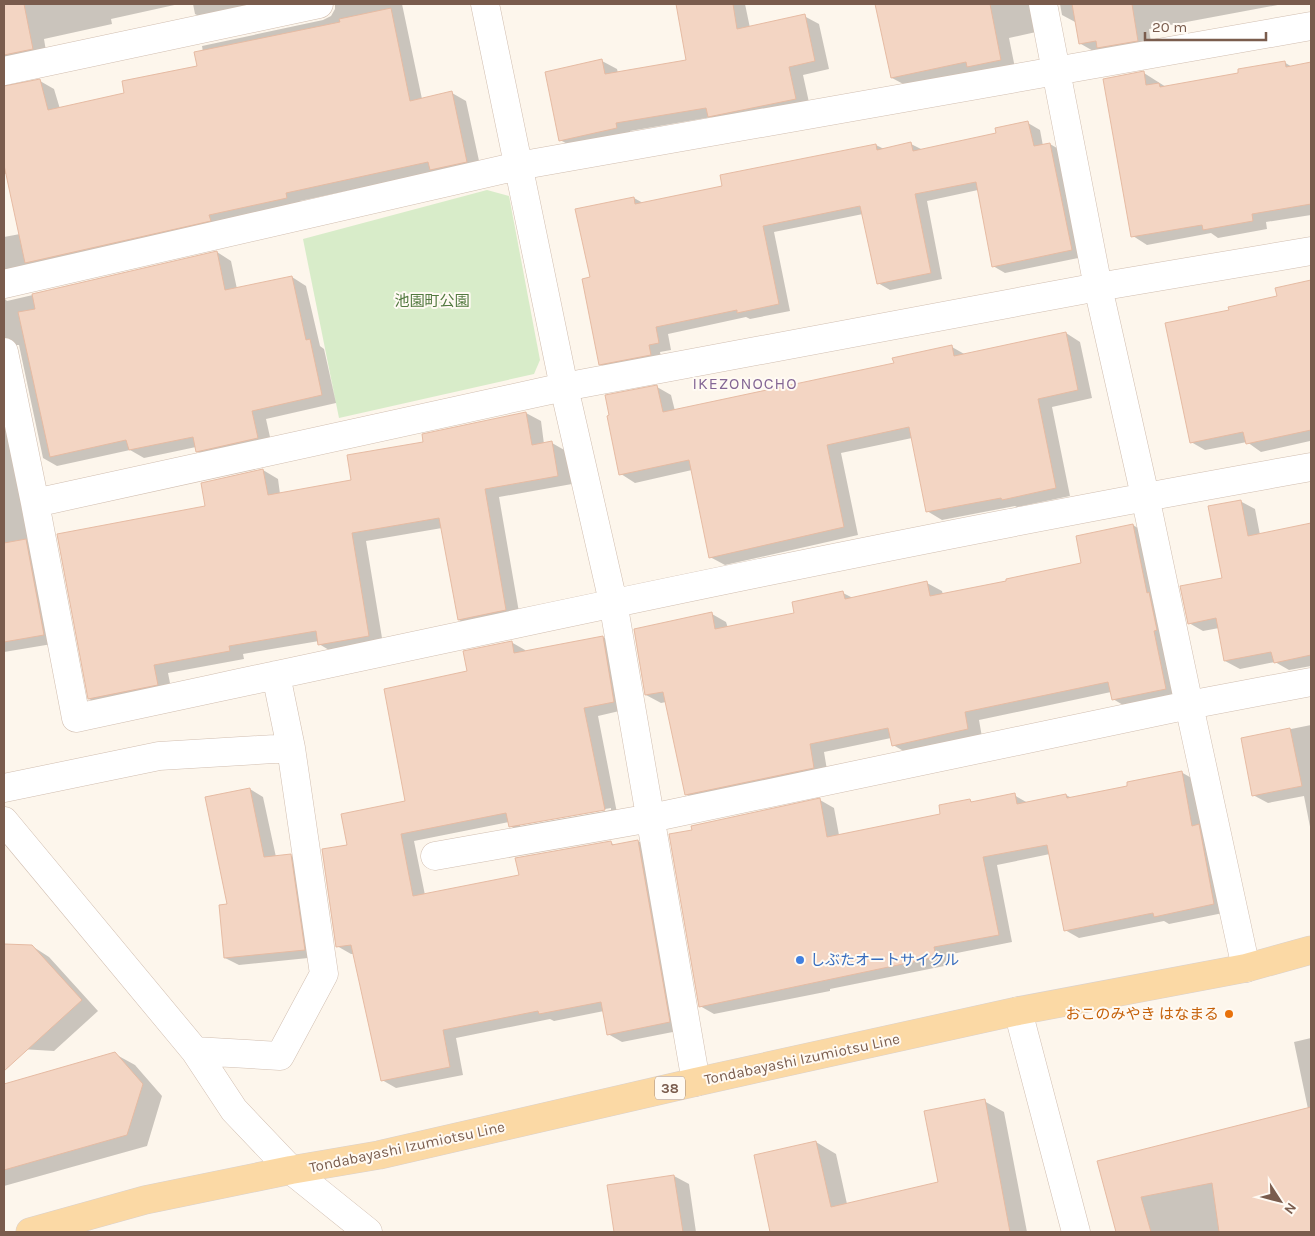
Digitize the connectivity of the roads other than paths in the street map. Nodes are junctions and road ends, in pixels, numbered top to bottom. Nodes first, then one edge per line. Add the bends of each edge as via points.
1 (319, 4) edge
2 (486, 4) edge
3 (1042, 4) edge
4 (1311, 26) edge
5 (4, 71) edge
6 (1057, 71) junction
7 (518, 166) junction
8 (1311, 251) edge
9 (4, 284) edge
10 (1098, 287) junction
11 (4, 352) edge
12 (564, 388) junction
13 (1311, 467) edge
14 (1145, 496) junction
15 (35, 503) junction
16 (613, 602) junction
17 (276, 675) junction
18 (1311, 682) edge
19 (1189, 705) junction
20 (291, 748) junction
21 (4, 788) edge
22 (651, 818) junction
23 (4, 821) edge
24 (435, 856) dead end
25 (1311, 950) edge
26 (1246, 968) junction
27 (1018, 1011) junction
28 (195, 1051) junction
29 (696, 1082) junction
30 (291, 1170) junction
31 (30, 1232) edge
32 (368, 1232) edge
33 (1076, 1232) edge

1 - 5 street
2 - 7 street
3 - 6 street
4 - 6 street
6 - 7 street
6 - 10 street
7 - 9 street
7 - 12 street
8 - 10 street
10 - 12 street
10 - 14 street
11 - 15 street
12 - 15 street
12 - 16 street
13 - 14 street
14 - 16 street
14 - 19 street
15 - 17 street via 76,718
16 - 17 street
16 - 22 street
17 - 20 street
18 - 19 street
19 - 22 street
19 - 26 street
20 - 21 street via 159,756
20 - 28 street via 324,974 280,1056
22 - 24 street
22 - 29 street
23 - 28 street
25 - 26 main road, Tondabayashi Izumiotsu Line / 38
26 - 27 main road, Tondabayashi Izumiotsu Line / 38
27 - 29 main road, Tondabayashi Izumiotsu Line / 38
27 - 33 street
28 - 30 street via 234,1110
29 - 30 main road, Tondabayashi Izumiotsu Line / 38 via 380,1155
30 - 31 main road, Tondabayashi Izumiotsu Line / 38 via 144,1200
30 - 32 street

